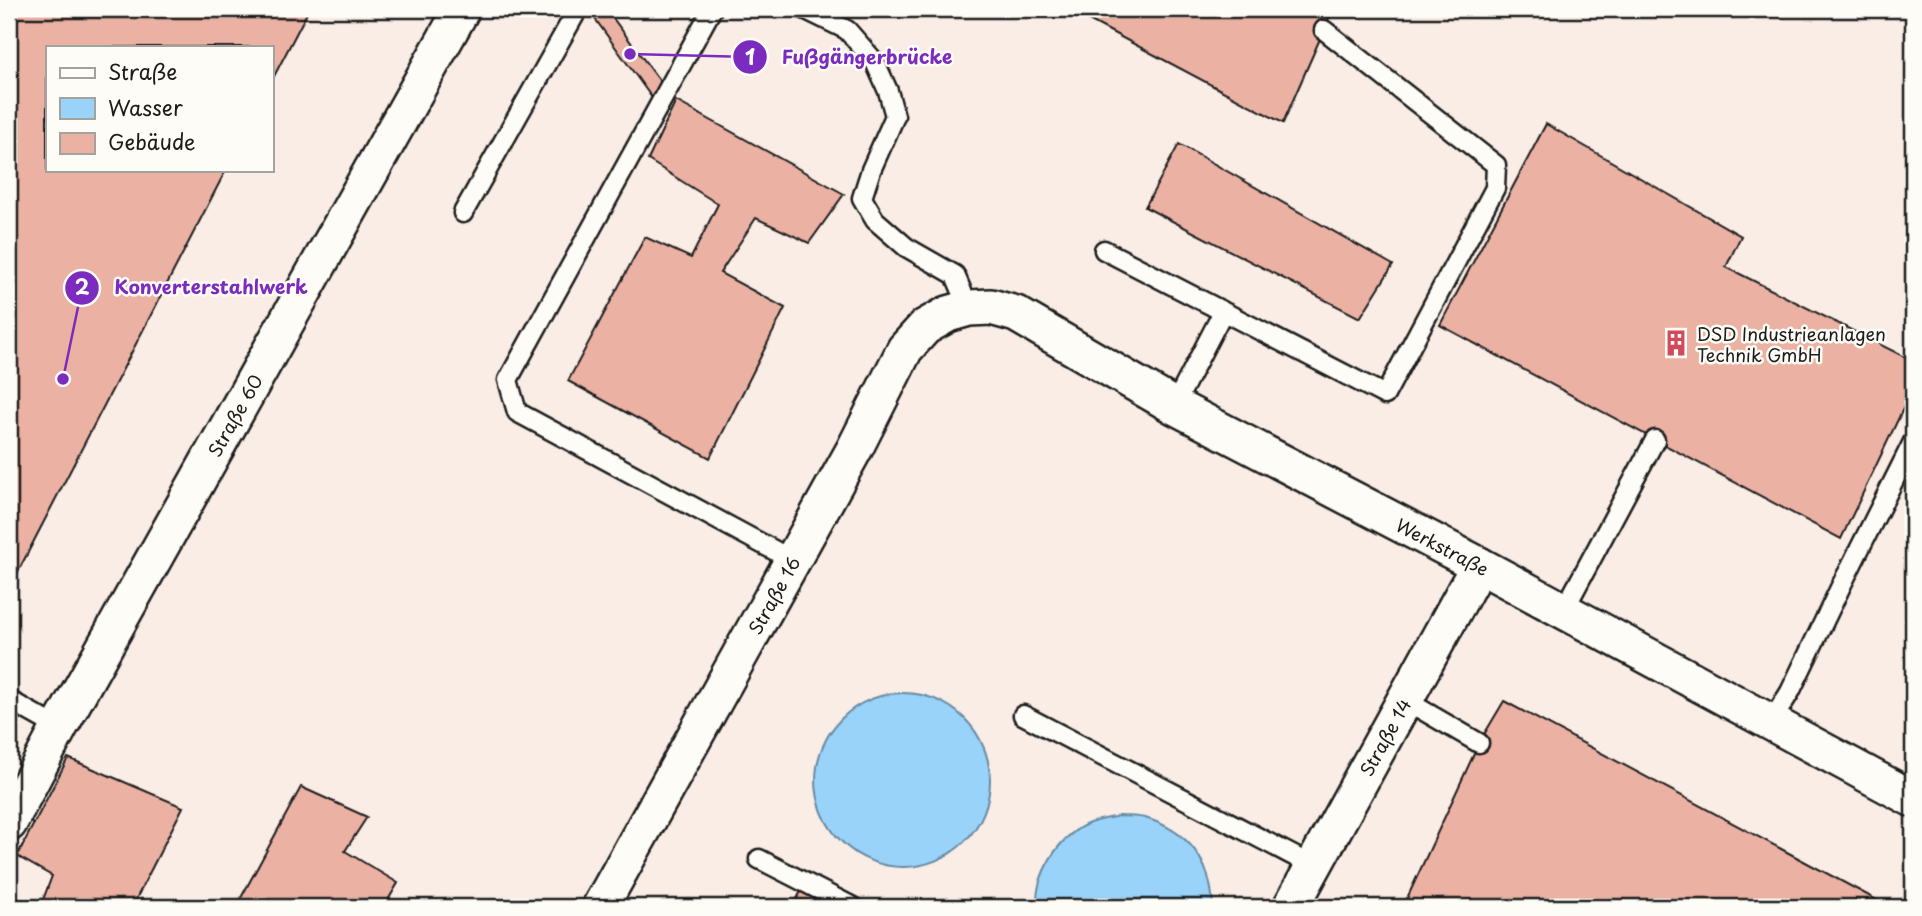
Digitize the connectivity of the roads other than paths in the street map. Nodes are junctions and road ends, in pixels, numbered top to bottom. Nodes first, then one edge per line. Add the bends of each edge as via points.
1 (462, 9) edge
2 (578, 9) edge
3 (712, 9) edge
4 (804, 9) edge
5 (1324, 30) dead end
6 (463, 214) dead end
7 (1104, 250) dead end
8 (969, 308) junction
9 (1223, 312) junction
10 (1174, 407) junction
11 (1655, 440) dead end
12 (1913, 442) edge
13 (792, 560) junction
14 (1479, 565) junction
15 (1564, 610) junction
16 (9, 700) edge
17 (1405, 700) junction
18 (1023, 715) dead end
19 (1771, 722) junction
20 (59, 728) junction
21 (1479, 743) dead end
22 (1913, 799) edge
23 (9, 823) edge
24 (759, 859) dead end
25 (1313, 866) junction
26 (600, 907) edge
27 (853, 907) edge
28 (1291, 907) edge

1 - 20 street, Straße 60
2 - 6 lane
3 - 13 lane via 508,380 517,412
4 - 8 lane via 847,30 875,62 888,91 895,116 862,198 875,220 906,247 954,275
5 - 9 lane via 1496,164 1494,188 1385,395
7 - 9 lane
8 - 10 street, Werkstraße via 991,307 1016,314
8 - 13 street, Straße 16 via 925,327 905,349
9 - 10 lane
10 - 14 street, Werkstraße
11 - 15 lane
12 - 19 lane
13 - 26 street, Straße 16
14 - 15 street, Werkstraße
14 - 17 street, Straße 14
15 - 19 street, Werkstraße
16 - 20 lane
17 - 21 lane
17 - 25 street, Straße 14
18 - 25 lane
19 - 22 street, Werkstraße
20 - 23 street, Straße 60
24 - 27 lane
25 - 28 street, Straße 14

